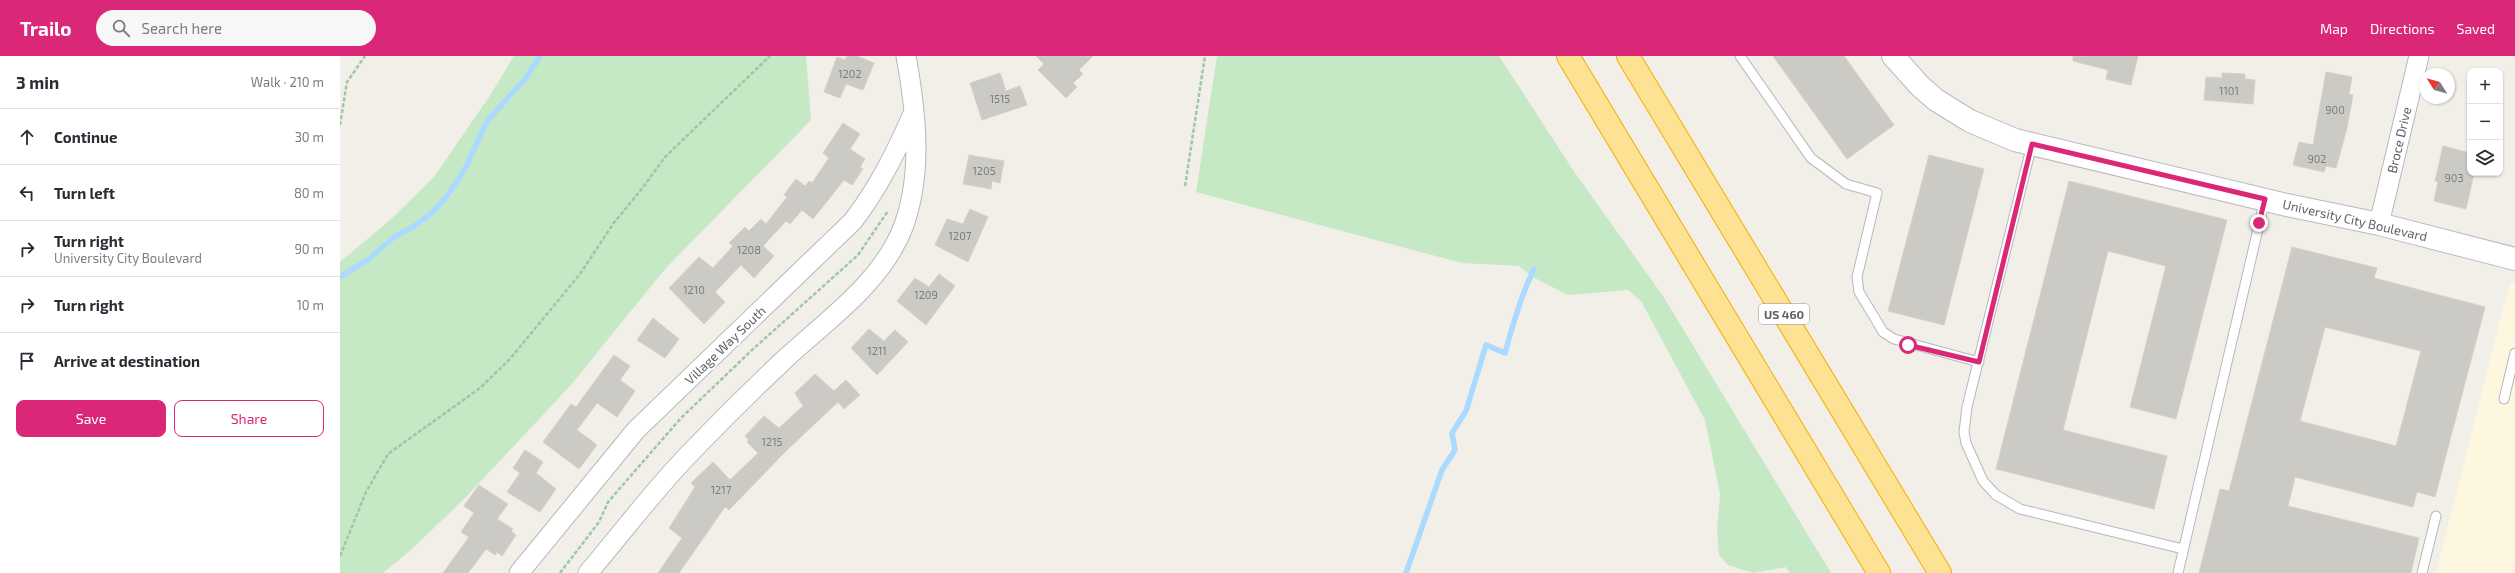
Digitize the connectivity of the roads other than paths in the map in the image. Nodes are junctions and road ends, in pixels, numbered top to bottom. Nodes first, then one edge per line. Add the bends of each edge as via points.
1 (906, 56) edge
2 (1568, 56) edge
3 (1628, 56) edge
4 (1740, 56) edge
5 (1893, 56) edge
6 (2419, 56) edge
7 (915, 109) junction
8 (2032, 144) junction
9 (2265, 199) junction
10 (2378, 224) junction
11 (2515, 259) edge
12 (2515, 353) edge
13 (1979, 362) junction
14 (2504, 399) dead end
15 (2436, 516) dead end
16 (2183, 549) junction
17 (519, 573) edge
18 (588, 573) edge
19 (1879, 573) edge
20 (1940, 573) edge
21 (2178, 573) edge
22 (2422, 573) edge

1 - 7 street
2 - 19 highway
3 - 20 highway, US 460
4 - 13 lane via 1811,158 1846,184 1878,194 1857,277 1859,292 1884,332 1894,340 1908,345
5 - 8 main road, University City Boulevard via 1936,100 1993,132
6 - 10 street, Broce Drive
7 - 17 street, Village Way South via 888,168 873,195 853,221 636,430
7 - 18 street via 916,154 913,192 904,226 888,254 868,282 690,453
8 - 9 main road, University City Boulevard
8 - 13 lane
9 - 10 main road, University City Boulevard
9 - 16 lane
10 - 11 main road, University City Boulevard
12 - 14 lane
13 - 16 lane via 1967,407 1964,432 1966,443 1983,481 1996,495 2020,509
15 - 22 lane
16 - 21 lane

